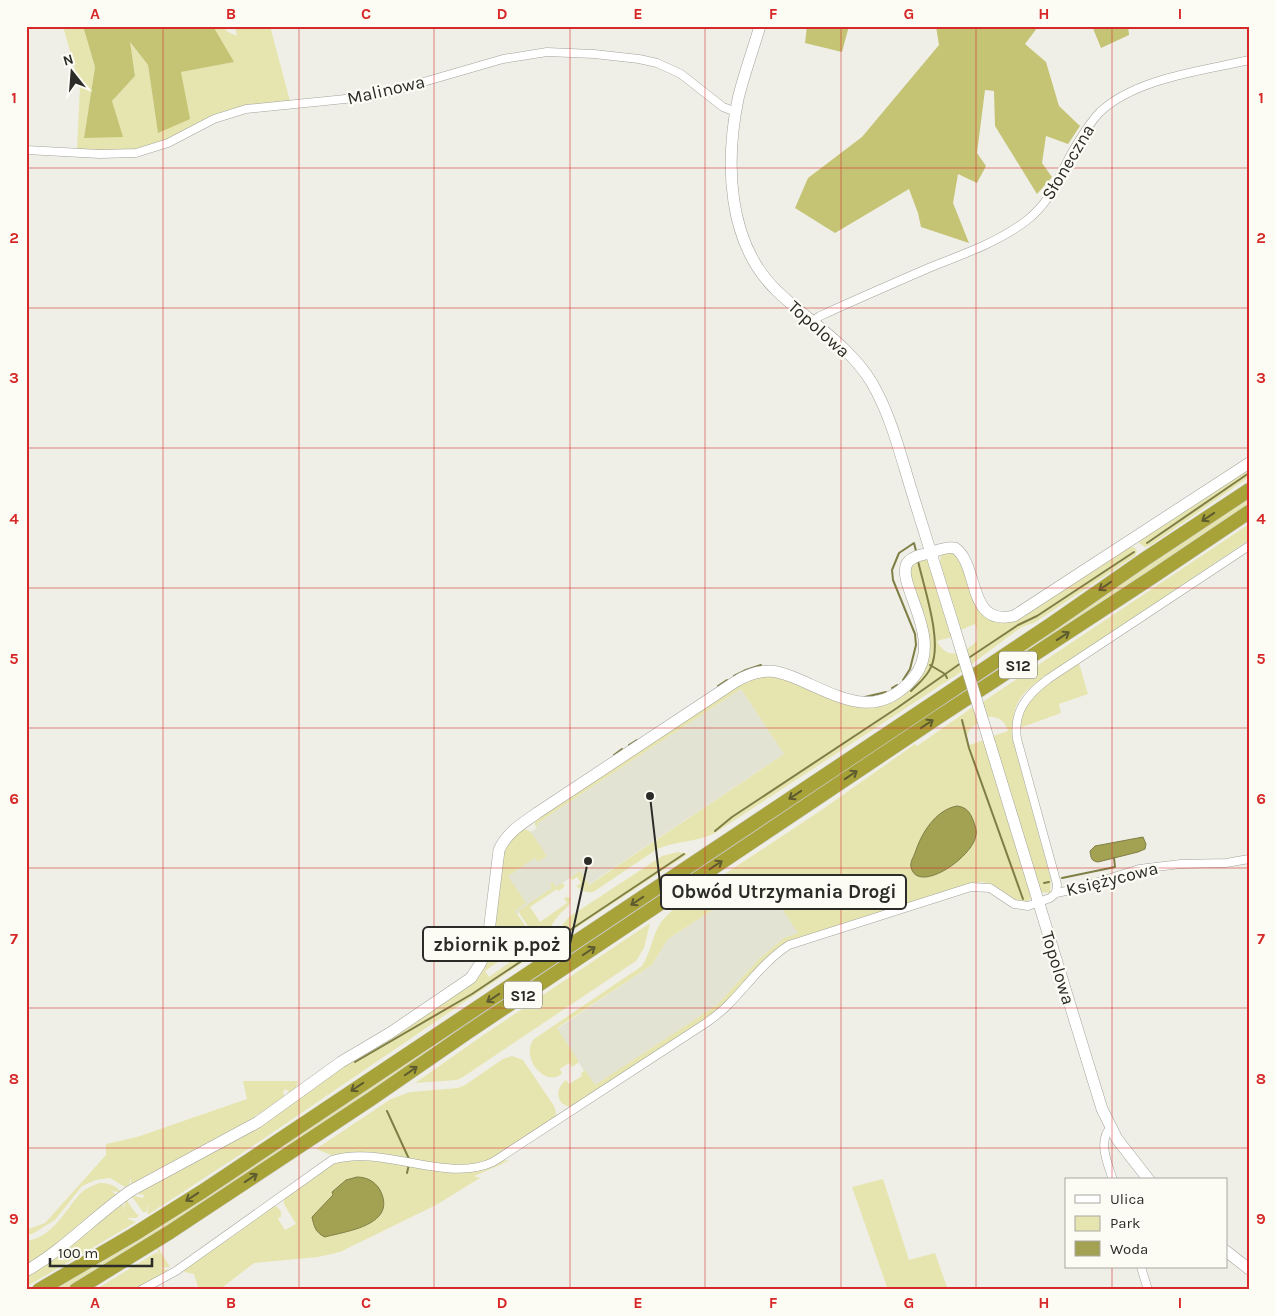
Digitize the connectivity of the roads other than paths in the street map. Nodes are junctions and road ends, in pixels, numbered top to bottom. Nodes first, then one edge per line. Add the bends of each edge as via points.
1 (760, 26) edge
2 (1249, 60) edge
3 (736, 112) junction
4 (26, 150) edge
5 (813, 322) junction
6 (1249, 463) edge
7 (1249, 490) edge
8 (1249, 512) edge
9 (1249, 546) edge
10 (931, 552) junction
11 (1249, 859) edge
12 (1056, 893) junction
13 (1038, 902) junction
14 (1110, 1128) junction
15 (1113, 1178) edge
16 (1147, 1178) edge
17 (1228, 1253) edge
18 (1140, 1268) edge
19 (1249, 1269) edge
20 (26, 1271) edge
21 (39, 1290) edge
22 (76, 1290) edge
23 (141, 1290) edge
24 (1148, 1290) edge

1 - 3 street, Topolowa
2 - 5 street, Słoneczna via 1178,76 1130,93 1110,104 1086,129 1052,193 1011,232 820,316
3 - 4 street, Malinowa via 681,74 657,63 547,52 503,59 375,96 246,109 214,119 168,143 136,153
3 - 5 street, Topolowa via 732,147 733,186 745,245 770,284
5 - 10 street, Topolowa via 853,359 876,390 894,432
6 - 10 street via 1014,616 998,616 984,607 963,556 957,550 950,548
7 -> 21 highway, S12 via 460,1020 163,1216
22 -> 8 highway, S12 via 371,1099
9 - 12 street via 1048,679 1023,703 1016,722 1017,739 1057,884
10 - 13 street, Topolowa, bridge
10 - 20 street via 913,558 906,567 925,648 918,672 898,692 873,702 859,703 770,671 754,673 735,682 511,832 498,856 485,954 466,983 341,1062 258,1122 132,1190
11 - 12 street, Księżycowa via 1149,867
12 - 13 street, Księżycowa
13 - 14 street, Topolowa via 1088,1069
13 - 23 street via 1019,905 990,888 971,886 789,945 766,962 726,1007 706,1023 493,1162 479,1168 463,1169 373,1157 342,1157 320,1168 183,1267
14 - 15 street via 1104,1142
14 - 16 street, Topolowa
17 - 19 street
18 - 24 street

